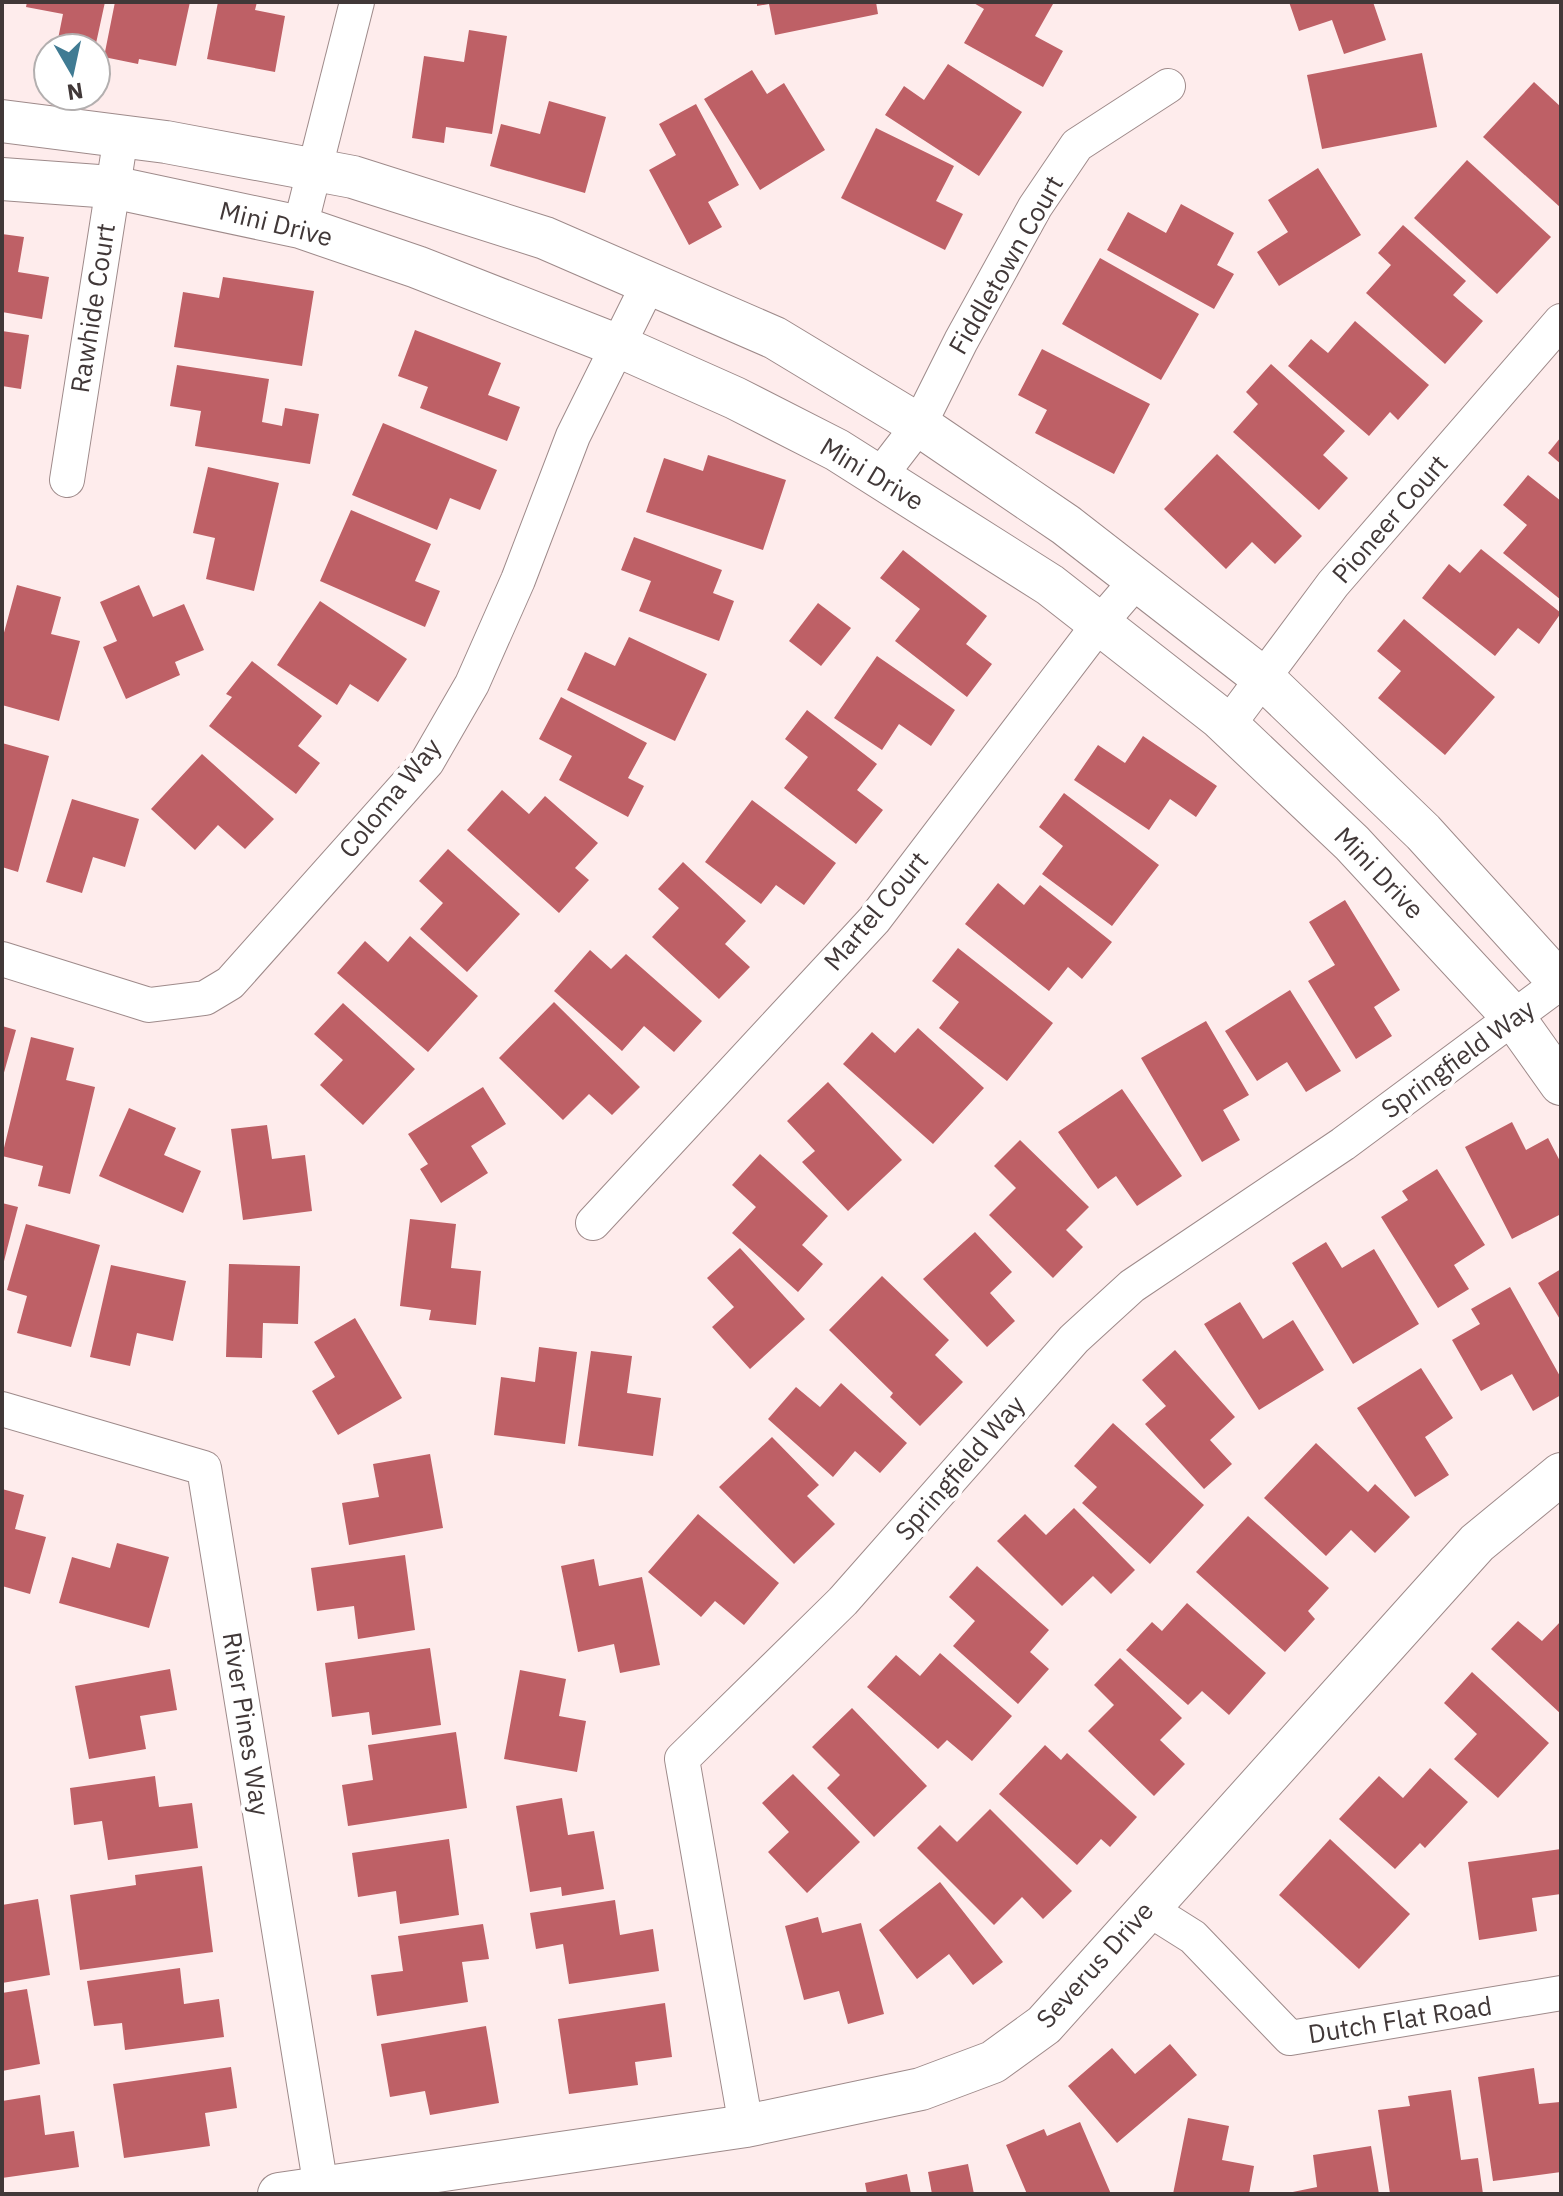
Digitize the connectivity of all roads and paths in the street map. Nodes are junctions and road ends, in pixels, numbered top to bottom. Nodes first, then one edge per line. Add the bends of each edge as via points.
1 (357, 2) edge
2 (1168, 86) dead end
3 (2, 121) edge
4 (121, 136) junction
5 (316, 170) junction
6 (2, 179) edge
7 (112, 187) junction
8 (300, 227) junction
9 (649, 283) junction
10 (1561, 321) edge
11 (616, 345) junction
12 (919, 425) junction
13 (879, 477) junction
14 (67, 480) dead end
15 (1137, 580) junction
16 (1100, 623) junction
17 (1263, 678) junction
18 (1228, 725) junction
19 (2, 959) edge
20 (1561, 983) edge
21 (1514, 1018) junction
22 (1561, 1084) edge
23 (593, 1223) dead end
24 (2, 1409) edge
25 (1561, 1474) edge
26 (1147, 1908) junction
27 (1561, 1993) edge
28 (746, 2126) junction
29 (321, 2188) junction
30 (279, 2194) edge

1 - 5 street
2 - 12 street, Fiddletown Court via 1077,145 1035,207
3 - 4 street
4 - 5 street
4 - 7 street, Rawhide Court
5 - 8 street
5 - 9 street via 545,238
6 - 7 street, Mini Drive
7 - 8 street, Mini Drive
7 - 14 street, Rawhide Court
8 - 11 street, Mini Drive
9 - 11 street, Coloma Way
9 - 12 street via 775,338
10 - 17 street, Pioneer Court via 1333,584
11 - 13 street, Mini Drive via 735,398
11 - 19 street, Coloma Way via 472,684 427,762 230,983 205,998 149,1005
12 - 13 street, Fiddletown Court
12 - 15 street
13 - 16 street, Mini Drive via 1050,585
15 - 16 street, Martel Court
15 - 17 street
16 - 18 street, Mini Drive
16 - 23 street, Martel Court via 874,920
17 - 18 street, Pioneer Court
17 - 20 street via 1423,832
18 - 21 street, Mini Drive via 1352,843
20 - 21 street, Springfield Way
21 - 22 street, Mini Drive
21 - 28 street, Springfield Way via 1343,1144 1132,1286 1074,1339 843,1601 682,1759
24 - 29 street, River Pines Way via 204,1468
25 - 26 street, Severus Drive via 1477,1543
26 - 27 street, Dutch Flat Road via 1193,1937 1290,2038
26 - 28 street, Severus Drive via 1044,2025 993,2062 921,2089
28 - 29 street, Severus Drive
29 - 30 street, Severus Drive

